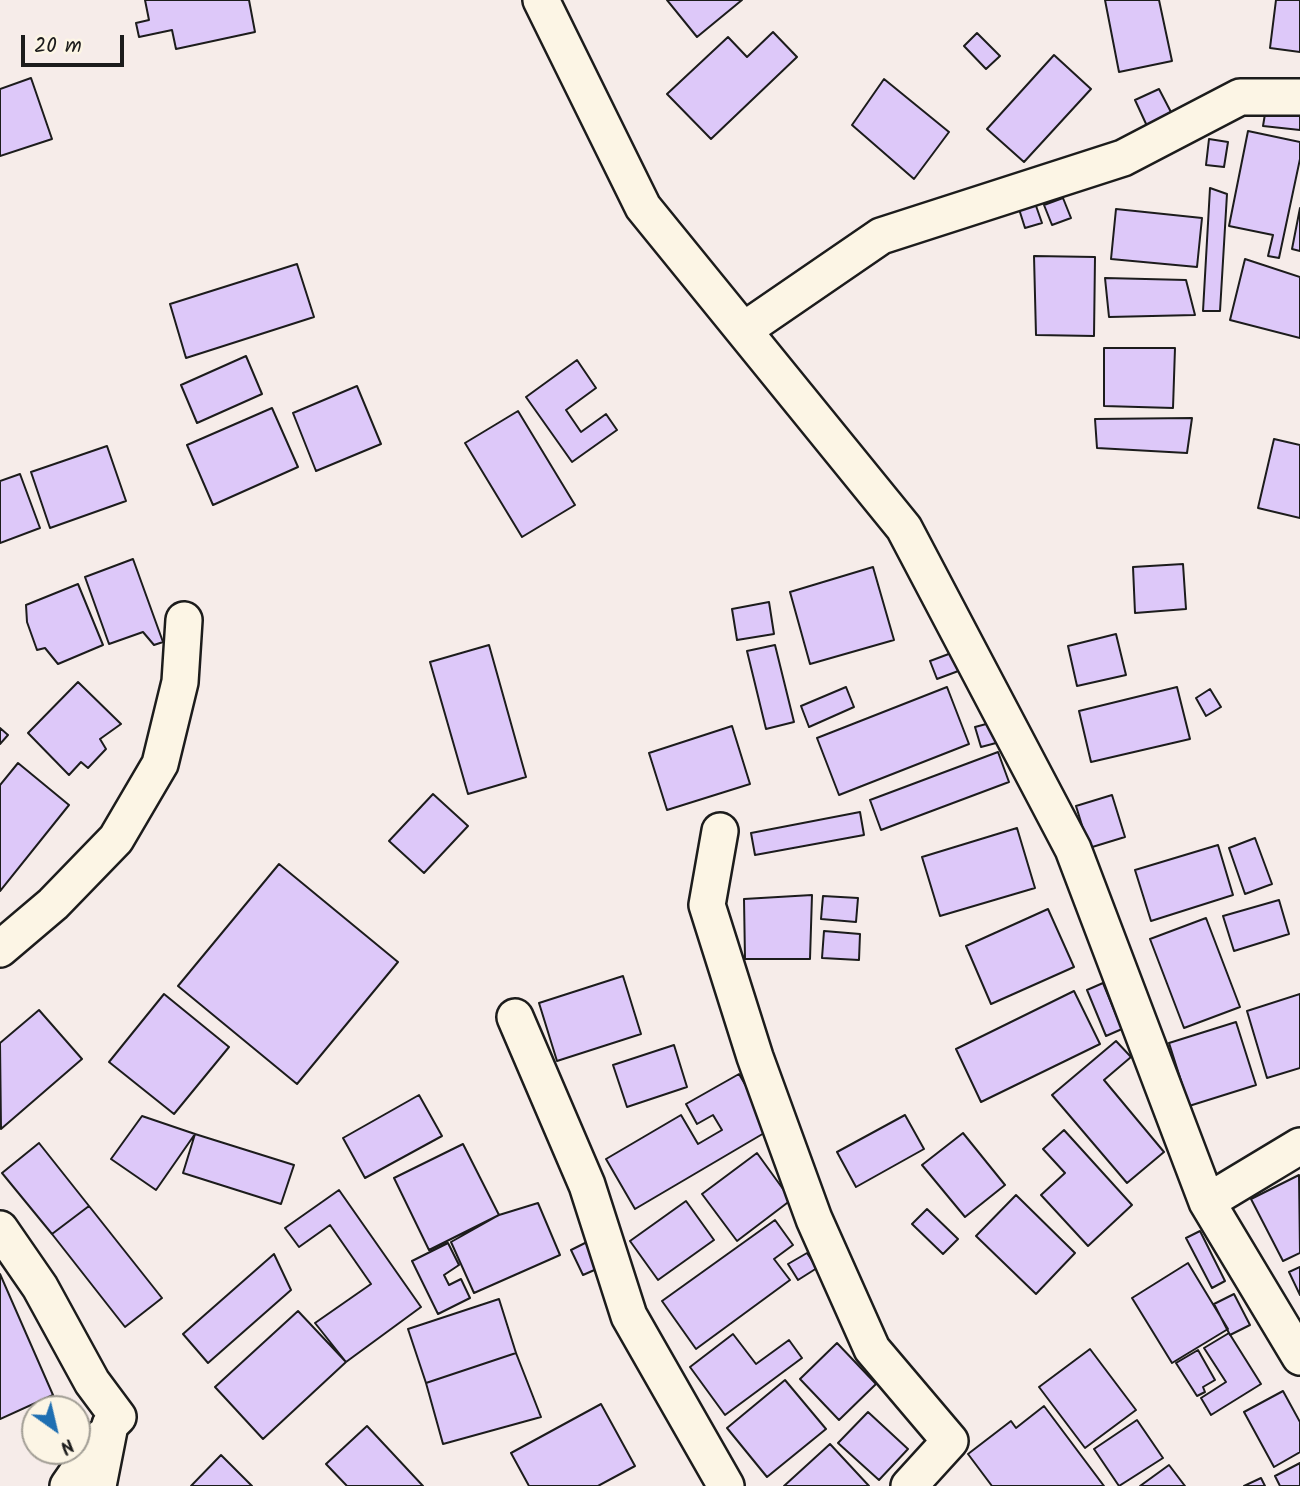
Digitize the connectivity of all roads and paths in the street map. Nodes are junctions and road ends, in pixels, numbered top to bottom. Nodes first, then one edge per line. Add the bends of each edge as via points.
1 (541, 0) edge
2 (1300, 97) edge
3 (744, 330) junction
4 (184, 620) dead end
5 (720, 831) dead end
6 (0, 949) edge
7 (515, 1017) dead end
8 (1300, 1146) edge
9 (1207, 1202) junction
10 (1, 1231) edge
11 (1300, 1357) edge
12 (110, 1425) junction
13 (68, 1486) edge
14 (98, 1486) edge
15 (726, 1486) edge
16 (909, 1486) edge

1 - 3 street via 643,207
2 - 3 street via 1240,97 1123,158 881,236
3 - 9 street via 904,528 1073,849
4 - 6 street via 180,682 160,764 116,839 53,904
5 - 16 street via 707,905 755,1057 814,1219 872,1349 950,1441
7 - 15 street via 587,1185 629,1316
8 - 9 street
9 - 11 street
10 - 12 street via 118,1417
12 - 13 street
12 - 14 street

